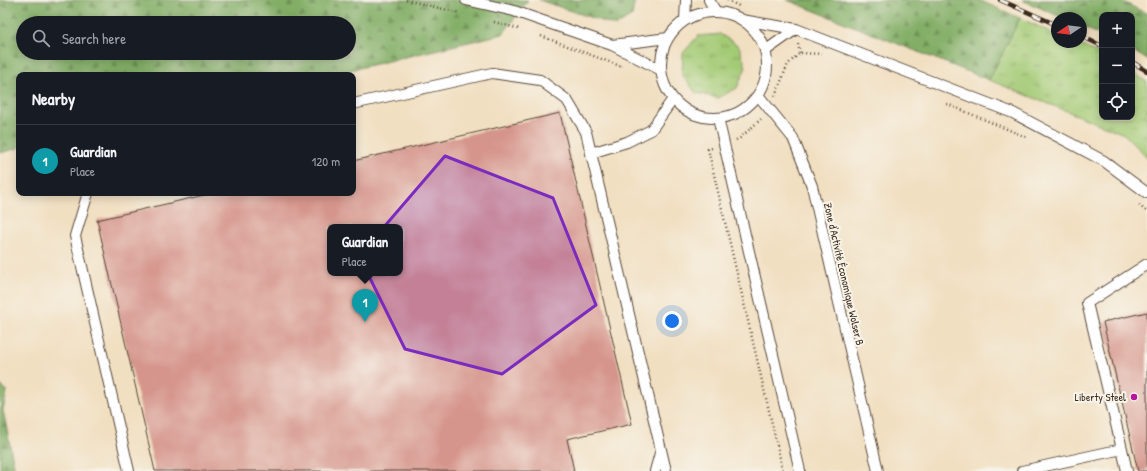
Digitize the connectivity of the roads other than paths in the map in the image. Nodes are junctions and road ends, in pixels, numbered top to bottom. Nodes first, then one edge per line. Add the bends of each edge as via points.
1 (466, 0) edge
2 (686, 0) edge
3 (709, 0) edge
4 (716, 12) junction
5 (686, 20) junction
6 (742, 20) junction
7 (796, 29) junction
8 (668, 38) junction
9 (612, 45) junction
10 (765, 51) junction
11 (661, 70) junction
12 (758, 95) junction
13 (673, 99) junction
14 (356, 103) edge
15 (718, 118) junction
16 (591, 152) junction
17 (1147, 193) edge
18 (87, 196) edge
19 (1147, 264) edge
20 (1122, 449) junction
21 (661, 451) junction
22 (129, 471) edge
23 (655, 471) edge
24 (666, 471) edge
25 (800, 471) edge
26 (878, 471) edge
27 (1022, 471) edge
28 (1127, 471) edge

1 - 9 lane via 514,11
2 - 5 lane
3 - 4 lane
4 - 5 lane via 700,13
4 - 6 lane via 730,14
5 - 8 lane
6 - 7 lane
6 - 10 lane via 756,34
7 - 10 lane
7 - 17 lane via 1013,113 1104,161
8 - 9 lane
8 - 11 lane via 662,53
9 - 11 lane
10 - 12 lane via 767,66
11 - 13 lane via 664,85
12 - 15 lane via 734,114
12 - 26 lane, Zone d'Activité Économique Wolser B via 793,138 812,186
13 - 15 lane via 696,115
13 - 16 lane via 650,130 627,142
14 - 16 lane via 492,73 540,80 567,100 586,132
15 - 25 lane
16 - 21 lane
18 - 22 lane via 75,236
19 - 20 lane via 1087,303
20 - 27 lane
20 - 28 lane
21 - 23 lane
21 - 24 lane

